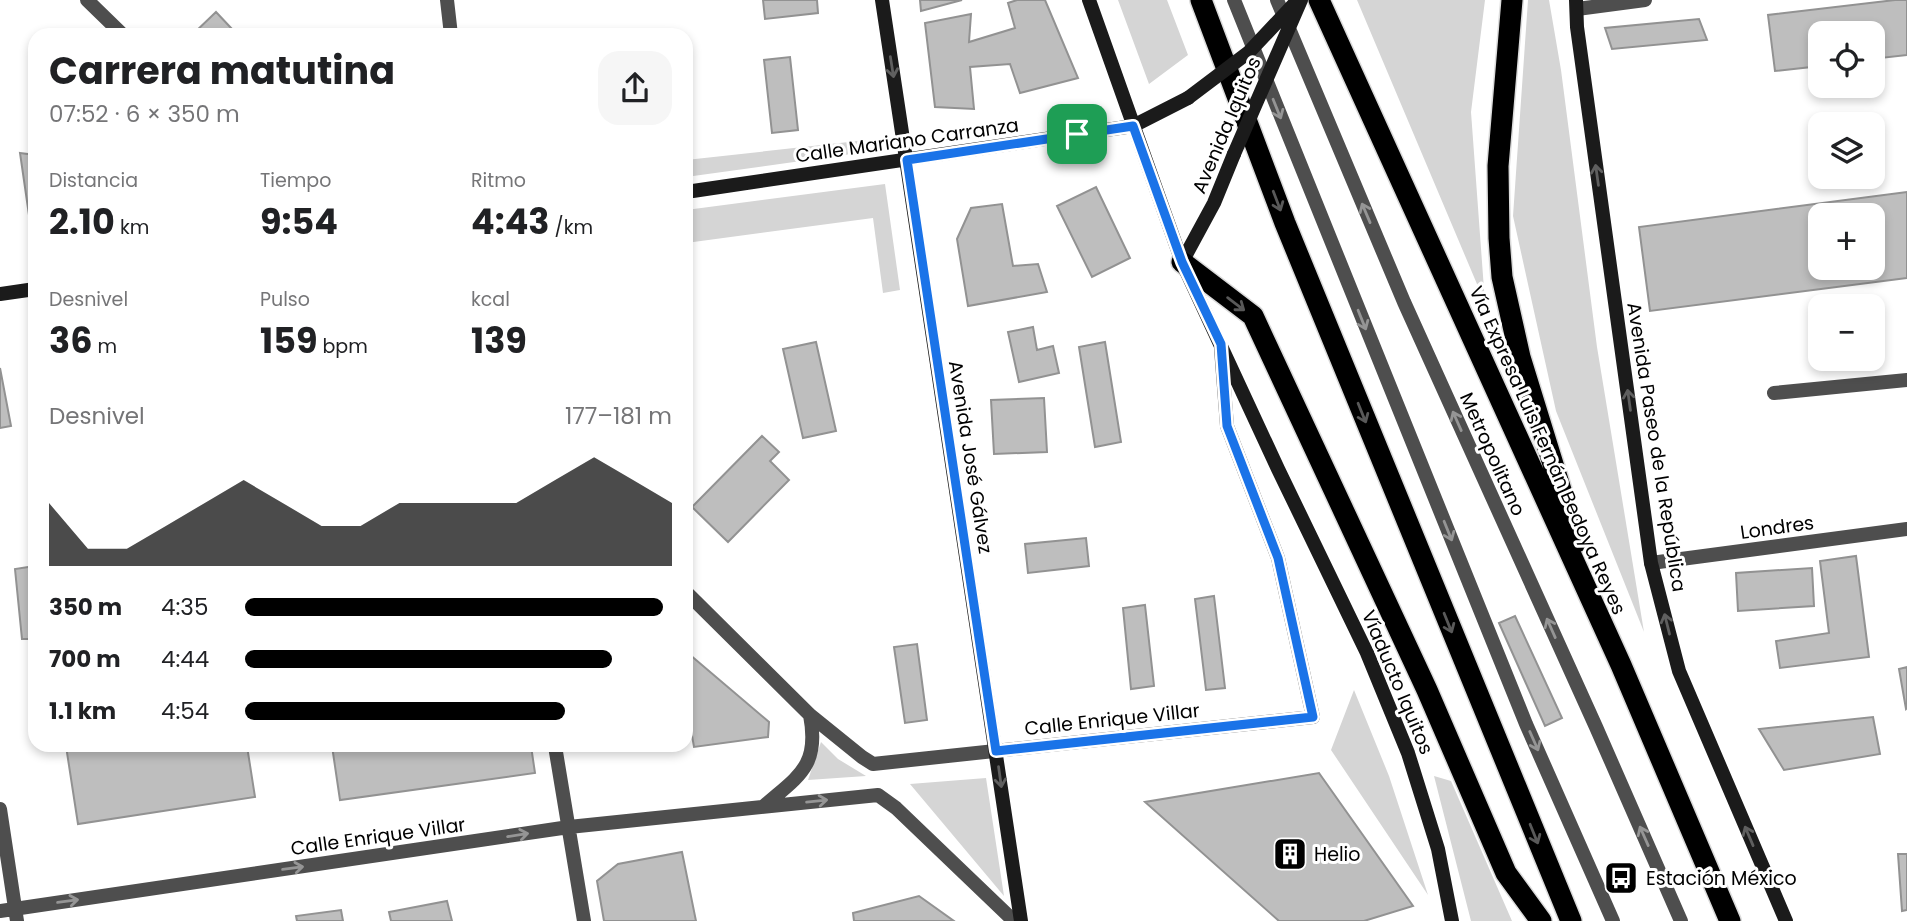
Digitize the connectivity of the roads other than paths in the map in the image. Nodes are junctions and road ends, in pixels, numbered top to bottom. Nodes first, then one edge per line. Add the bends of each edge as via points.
1 (87, 0) edge
2 (446, 0) edge
3 (881, 0) edge
4 (1089, 0) edge
5 (1201, 0) edge
6 (1234, 0) edge
7 (1277, 0) edge
8 (1300, 0) edge
9 (1319, 0) edge
10 (1512, 0) edge
11 (1645, 0) edge
12 (1576, 5) edge
13 (116, 28) edge
14 (450, 28) edge
15 (1133, 126) junction
16 (907, 160) junction
17 (693, 191) edge
18 (1182, 262) junction
19 (28, 290) edge
20 (0, 294) edge
21 (1221, 344) junction
22 (1907, 380) edge
23 (1774, 393) dead end
24 (1907, 529) edge
25 (1651, 563) junction
26 (693, 599) edge
27 (1604, 627) junction
28 (810, 715) junction
29 (996, 751) junction
30 (556, 752) edge
31 (763, 807) junction
32 (0, 809) edge
33 (569, 827) junction
34 (10, 914) edge
35 (584, 921) edge
36 (1014, 921) edge
37 (1021, 921) edge
38 (1452, 921) edge
39 (1541, 921) edge
40 (1571, 921) edge
41 (1613, 921) edge
42 (1681, 921) edge
43 (1731, 921) edge
44 (1786, 921) edge

1 - 13 street
2 - 14 street
3 -> 16 main road, Avenida José Gálvez
4 - 15 main road
5 -> 40 highway via 1285,223
6 -> 41 street via 1526,724
42 -> 7 street, Metropolitano via 1404,302
8 - 15 main road, Avenida Iquitos, bridge via 1249,52 1188,98
8 - 18 main road, Avenida Iquitos, bridge via 1214,203
9 - 27 highway, Vía Expresa Luis Fernán Bedoya Reyes
10 - 27 highway via 1497,166 1502,277 1520,357
11 - 12 street
25 -> 12 main road, Avenida Paseo de la República
15 - 16 main road, Calle Mariano Carranza
15 - 18 main road
16 - 17 main road, Calle Mariano Carranza
16 - 29 main road, Avenida José Gálvez
18 - 21 main road
18 -> 39 highway via 1253,316 1427,690 1506,873
19 - 20 main road
21 - 29 street, Calle Enrique Villar via 1227,426 1278,558 1313,717
21 - 38 main road, Víaducto Iquitos via 1367,653 1408,753 1438,849
22 - 23 street
24 - 25 street, Londres
44 -> 25 main road, Avenida Paseo de la República via 1679,671
26 - 28 street
27 - 43 highway, Vía Expresa Luis Fernán Bedoya Reyes
28 - 29 street, Calle Enrique Villar via 873,764
28 - 31 street via 812,754 803,772
29 -> 37 main road, Avenida José Gálvez
30 - 33 street
31 - 33 street, Calle Enrique Villar
31 -> 36 street, Calle Enrique Villar via 878,795
32 - 34 street
34 -> 33 street, Calle Enrique Villar
33 - 35 street

